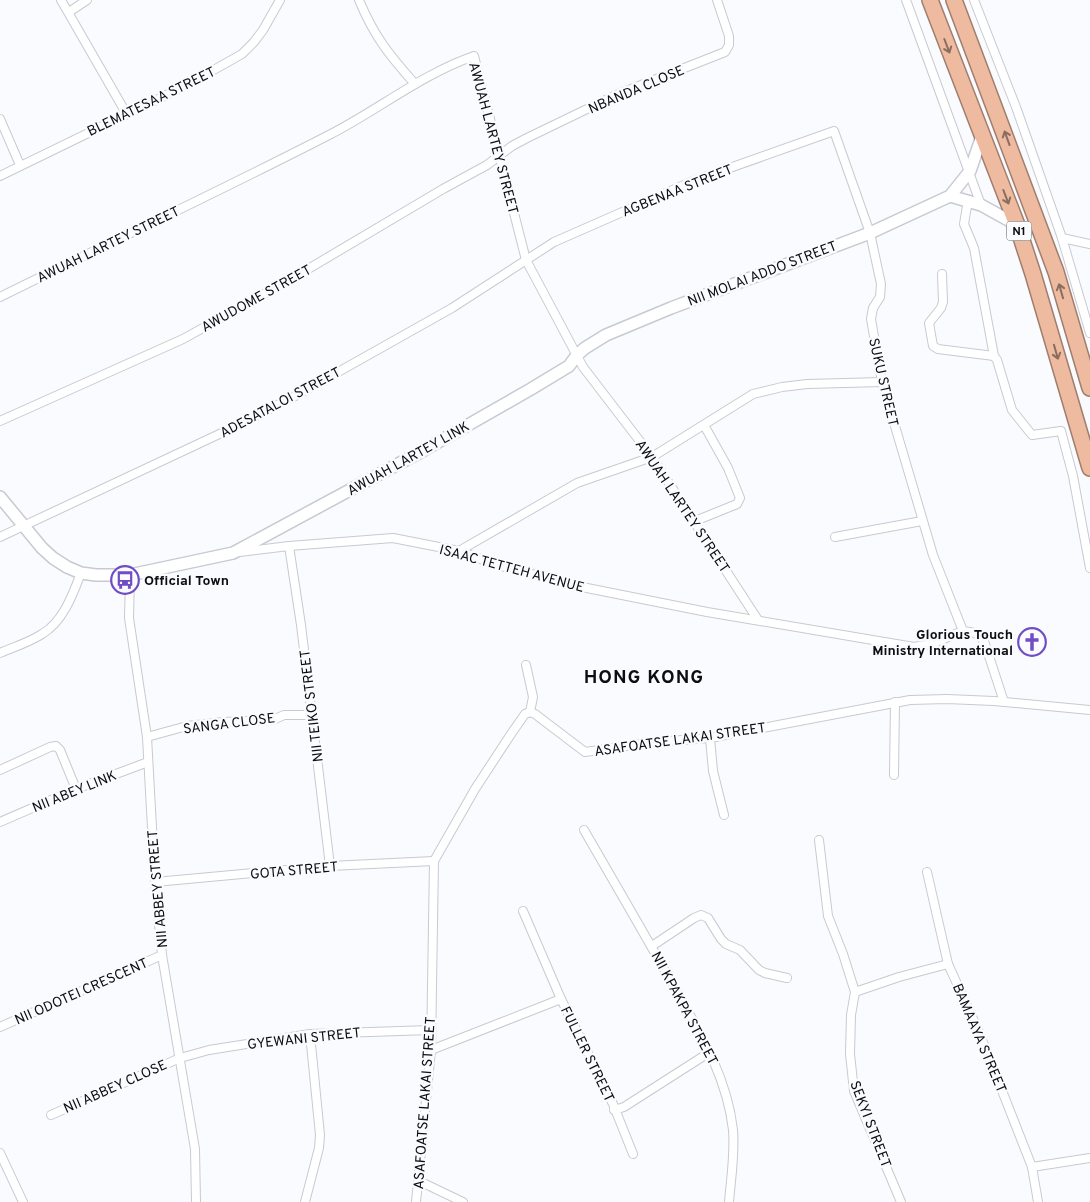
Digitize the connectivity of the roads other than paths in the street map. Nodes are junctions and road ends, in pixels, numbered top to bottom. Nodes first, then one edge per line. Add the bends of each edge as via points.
1 (61, 0) edge
2 (87, 0) edge
3 (280, 0) edge
4 (359, 0) edge
5 (717, 0) edge
6 (906, 0) edge
7 (930, 0) edge
8 (954, 0) edge
9 (974, 0) edge
10 (69, 12) junction
11 (415, 84) junction
12 (126, 113) junction
13 (0, 119) edge
14 (834, 131) joint
15 (982, 136) junction
16 (500, 155) junction
17 (20, 165) junction
18 (970, 171) junction
19 (0, 176) edge
20 (950, 196) junction
21 (968, 200) junction
22 (981, 205) junction
23 (1017, 225) junction
24 (870, 233) junction
25 (1062, 238) junction
26 (1090, 244) edge
27 (526, 260) junction
28 (942, 274) dead end
29 (0, 297) edge
30 (1090, 333) edge
31 (577, 355) junction
32 (994, 356) junction
33 (882, 382) junction
34 (1090, 388) edge
35 (0, 421) edge
36 (704, 425) junction
37 (652, 457) junction
38 (1090, 468) edge
39 (0, 497) edge
40 (922, 521) junction
41 (695, 522) junction
42 (24, 526) junction
43 (0, 537) edge
44 (835, 537) dead end
45 (289, 546) junction
46 (459, 551) junction
47 (233, 553) junction
48 (1090, 568) edge
49 (81, 573) junction
50 (130, 575) junction
51 (758, 620) junction
52 (963, 631) junction
53 (0, 654) edge
54 (526, 665) dead end
55 (895, 702) junction
56 (1004, 702) junction
57 (1090, 710) edge
58 (530, 712) junction
59 (311, 715) junction
60 (147, 737) junction
61 (710, 738) junction
62 (148, 762) junction
63 (0, 770) edge
64 (894, 775) dead end
65 (76, 789) junction
66 (724, 815) dead end
67 (0, 822) edge
68 (584, 830) dead end
69 (819, 840) dead end
70 (434, 861) junction
71 (330, 866) junction
72 (927, 872) dead end
73 (155, 882) junction
74 (523, 910) dead end
75 (652, 946) junction
76 (162, 955) junction
77 (948, 964) junction
78 (787, 978) dead end
79 (854, 992) junction
80 (561, 999) junction
81 (0, 1028) edge
82 (430, 1030) junction
83 (310, 1034) junction
84 (431, 1050) junction
85 (710, 1052) junction
86 (180, 1058) junction
87 (617, 1109) junction
88 (51, 1115) dead end
89 (0, 1153) edge
90 (633, 1154) dead end
91 (1090, 1158) edge
92 (1032, 1167) junction
93 (419, 1180) junction
94 (23, 1202) edge
95 (196, 1202) edge
96 (305, 1202) edge
97 (416, 1202) edge
98 (463, 1202) edge
99 (729, 1202) edge
100 (901, 1202) edge
101 (1038, 1202) edge

1 - 10 street
2 - 10 street
3 - 12 street, BLEMATESAA STREET via 264,30 242,54 187,85
4 - 11 street via 388,54
5 - 16 street, NBANDA CLOSE via 729,36 725,52 616,95 527,138
6 - 18 street
7 -> 15 highway, N1
34 -> 8 highway, N1 via 1056,272
9 - 25 street
10 - 12 street
11 - 16 street, AWUAH LARTEY STREET via 474,56
11 - 29 street, AWUAH LARTEY STREET via 352,123
12 - 17 street, BLEMATESAA STREET
13 - 17 street
14 - 24 street, SUKU STREET
14 - 27 street, AGBENAA STREET via 693,181 554,242
15 - 18 street, NII MOLAI ADDO STREET
15 -> 23 highway, N1
16 - 27 street, AWUAH LARTEY STREET
16 - 35 street, AWUDOME STREET via 183,339
17 - 19 street, BLEMATESAA STREET
18 - 20 street, NII MOLAI ADDO STREET
18 - 22 street
20 - 21 street
20 - 24 street, NII MOLAI ADDO STREET
21 - 22 street
21 - 32 street via 964,224 974,248
22 - 23 street
23 -> 38 highway, N1
24 - 31 street, NII MOLAI ADDO STREET via 663,311 606,336
24 - 33 street, SUKU STREET via 881,284 880,298 872,308 871,320
25 - 26 street
25 - 30 street
27 - 31 street, AWUAH LARTEY STREET
27 - 42 street, ADESATALOI STREET via 452,308 299,394
28 - 32 street via 943,302 929,323 933,346
31 - 37 street, AWUAH LARTEY STREET
31 - 47 street, AWUAH LARTEY LINK via 569,366 531,389
32 - 48 street via 1012,410 1032,435 1061,431
33 - 36 street via 807,384 753,394
33 - 40 street, SUKU STREET
36 - 37 street
36 - 41 street via 728,468 740,498 737,504
37 - 41 street, AWUAH LARTEY STREET
37 - 46 street via 577,483
39 - 42 street, ISAAC TETTEH AVENUE
40 - 44 street
40 - 52 street, SUKU STREET
41 - 51 street, AWUAH LARTEY STREET
42 - 43 street
42 - 49 street, ISAAC TETTEH AVENUE via 54,558
45 - 46 street, ISAAC TETTEH AVENUE via 393,538
45 - 47 street, ISAAC TETTEH AVENUE
45 - 59 street, NII TEIKO STREET
46 - 51 street, ISAAC TETTEH AVENUE via 582,588
47 - 50 street, ISAAC TETTEH AVENUE
49 - 50 street, ISAAC TETTEH AVENUE
49 - 53 street via 55,623 43,634
50 - 60 street, NII ABBEY STREET via 129,618
51 - 52 street, ISAAC TETTEH AVENUE via 914,647
52 - 56 street via 981,637
54 - 58 street via 533,697
55 - 56 street, ASAFOATSE LAKAI STREET via 930,699
55 - 61 street, ASAFOATSE LAKAI STREET
55 - 64 street
56 - 57 street, ASAFOATSE LAKAI STREET
58 - 61 street, ASAFOATSE LAKAI STREET via 584,752
58 - 70 street, ASAFOATSE LAKAI STREET via 525,714 496,757
59 - 60 street, SANGA CLOSE via 196,725
59 - 71 street, NII TEIKO STREET
60 - 62 street, NII ABBEY STREET
61 - 66 street via 713,770
62 - 65 street, NII ABEY LINK
62 - 73 street, NII ABBEY STREET
63 - 65 street via 56,746
65 - 67 street, NII ABEY LINK
68 - 75 street, NII KPAKPA STREET
69 - 79 street, SEKYI STREET via 828,916
70 - 71 street, GOTA STREET
70 - 82 street, ASAFOATSE LAKAI STREET
71 - 73 street, GOTA STREET
72 - 77 street, BAMAAYA STREET
73 - 76 street, NII ABBEY STREET
74 - 80 street
75 - 78 street via 702,915 708,918 726,944 740,950 759,970
75 - 85 street, NII KPAKPA STREET
76 - 81 street, NII ODOTEI CRESCENT
76 - 86 street, NII ABBEY STREET
77 - 79 street
77 - 92 street, BAMAAYA STREET via 979,1032
79 - 100 street, SEKYI STREET via 850,1054 854,1091
80 - 84 street, FULLER STREET
80 - 87 street, FULLER STREET
82 - 83 street, GYEWANI STREET
82 - 84 street, ASAFOATSE LAKAI STREET
83 - 86 street, GYEWANI STREET via 242,1044
83 - 96 street via 320,1135
84 - 93 street, ASAFOATSE LAKAI STREET
85 - 87 street
85 - 99 street, NII KPAKPA STREET via 721,1077 733,1131 734,1161
86 - 88 street, NII ABBEY CLOSE
86 - 95 street, NII ABBEY STREET via 195,1149
87 - 90 street, FULLER STREET
89 - 94 street
91 - 92 street
92 - 101 street, BAMAAYA STREET
93 - 97 street, ASAFOATSE LAKAI STREET
93 - 98 street

